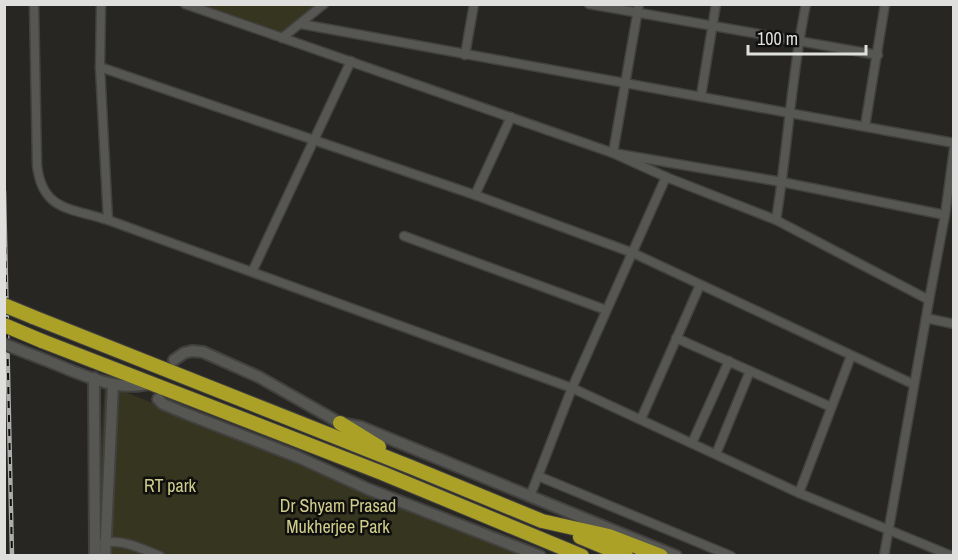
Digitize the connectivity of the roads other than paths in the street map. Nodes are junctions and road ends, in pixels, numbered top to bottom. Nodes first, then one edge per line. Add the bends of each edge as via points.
1 (34, 4) edge
2 (101, 4) edge
3 (185, 4) edge
4 (324, 4) edge
5 (474, 4) edge
6 (589, 4) edge
7 (716, 4) edge
8 (806, 4) edge
9 (885, 4) edge
10 (638, 9) edge
11 (301, 24) junction
12 (713, 26) junction
13 (282, 38) junction
14 (799, 40) junction
15 (465, 55) junction
16 (878, 55) junction
17 (351, 61) junction
18 (100, 67) junction
19 (625, 84) junction
20 (701, 96) junction
21 (789, 112) junction
22 (511, 117) junction
23 (865, 126) junction
24 (314, 142) junction
25 (954, 143) edge
26 (954, 149) edge
27 (613, 153) junction
28 (666, 177) junction
29 (782, 182) junction
30 (475, 195) junction
31 (950, 205) edge
32 (945, 215) junction
33 (108, 220) junction
34 (776, 220) junction
35 (404, 236) dead end
36 (633, 253) junction
37 (252, 272) junction
38 (700, 285) junction
39 (929, 300) junction
40 (4, 305) edge
41 (606, 310) junction
42 (926, 318) junction
43 (954, 324) edge
44 (4, 326) edge
45 (676, 338) junction
46 (4, 344) edge
47 (851, 356) junction
48 (174, 360) dead end
49 (729, 362) junction
50 (750, 371) junction
51 (94, 378) junction
52 (152, 383) junction
53 (113, 384) junction
54 (913, 384) junction
55 (572, 388) junction
56 (158, 399) dead end
57 (831, 407) junction
58 (641, 418) junction
59 (340, 423) junction
60 (692, 443) junction
61 (716, 454) junction
62 (411, 466) junction
63 (538, 476) junction
64 (799, 493) junction
65 (530, 496) junction
66 (542, 521) junction
67 (889, 530) junction
68 (104, 543) junction
69 (551, 543) junction
70 (528, 553) edge
71 (95, 555) edge
72 (105, 555) edge
73 (160, 555) edge
74 (540, 555) edge
75 (564, 555) edge
76 (582, 555) edge
77 (627, 555) edge
78 (661, 555) edge
79 (676, 555) edge
80 (731, 555) edge
81 (884, 555) edge
82 (952, 555) edge

1 - 33 street via 39,181 55,203
2 - 18 street
3 - 13 street
4 - 11 street
5 - 15 street
6 - 10 street
7 - 12 street
8 - 14 street
9 - 16 street
10 - 12 street
10 - 19 street
11 - 13 street
11 - 15 street
12 - 14 street
12 - 20 street
13 - 17 street
14 - 16 street
14 - 21 street
15 - 19 street
16 - 23 street
17 - 22 street
17 - 24 street
18 - 24 street
18 - 33 street
19 - 20 street
19 - 27 street
20 - 21 street
21 - 23 street
21 - 29 street
22 - 27 street
22 - 30 street
23 - 25 street
24 - 30 street
24 - 37 street
26 - 31 street
27 - 28 street
27 - 29 street
28 - 34 street
28 - 36 street
29 - 32 street
29 - 34 street
30 - 36 street
31 - 32 street
32 - 39 street
33 - 37 street
34 - 39 street
35 - 41 street
36 - 38 street
36 - 41 street
37 - 55 street
38 - 45 street
38 - 47 street
39 - 42 street
40 - 62 highway, bridge
41 - 55 street
42 - 43 street
42 - 54 street
44 - 52 highway, bridge
45 - 49 street
45 - 58 street
46 - 51 street, bridge
47 - 54 street
47 - 57 street
48 - 59 street via 184,353 203,352 259,377
49 - 50 street
49 - 60 street
50 - 57 street
50 - 61 street
51 - 53 street
51 - 71 street
52 - 53 street via 137,388
52 - 69 highway
53 - 68 street
54 - 67 street
55 - 58 street
55 - 63 street
56 - 70 street
57 - 64 street
58 - 60 street
59 - 62 highway
59 - 65 street via 361,427
60 - 61 street
61 - 64 street
62 - 66 highway
63 - 65 street
63 - 80 street
64 - 67 street
65 - 79 street
66 - 77 highway
66 - 78 highway via 609,536
67 - 81 street
67 - 82 street
68 - 72 street
68 - 73 street via 114,541
69 - 75 highway
69 - 76 highway
70 - 74 street

